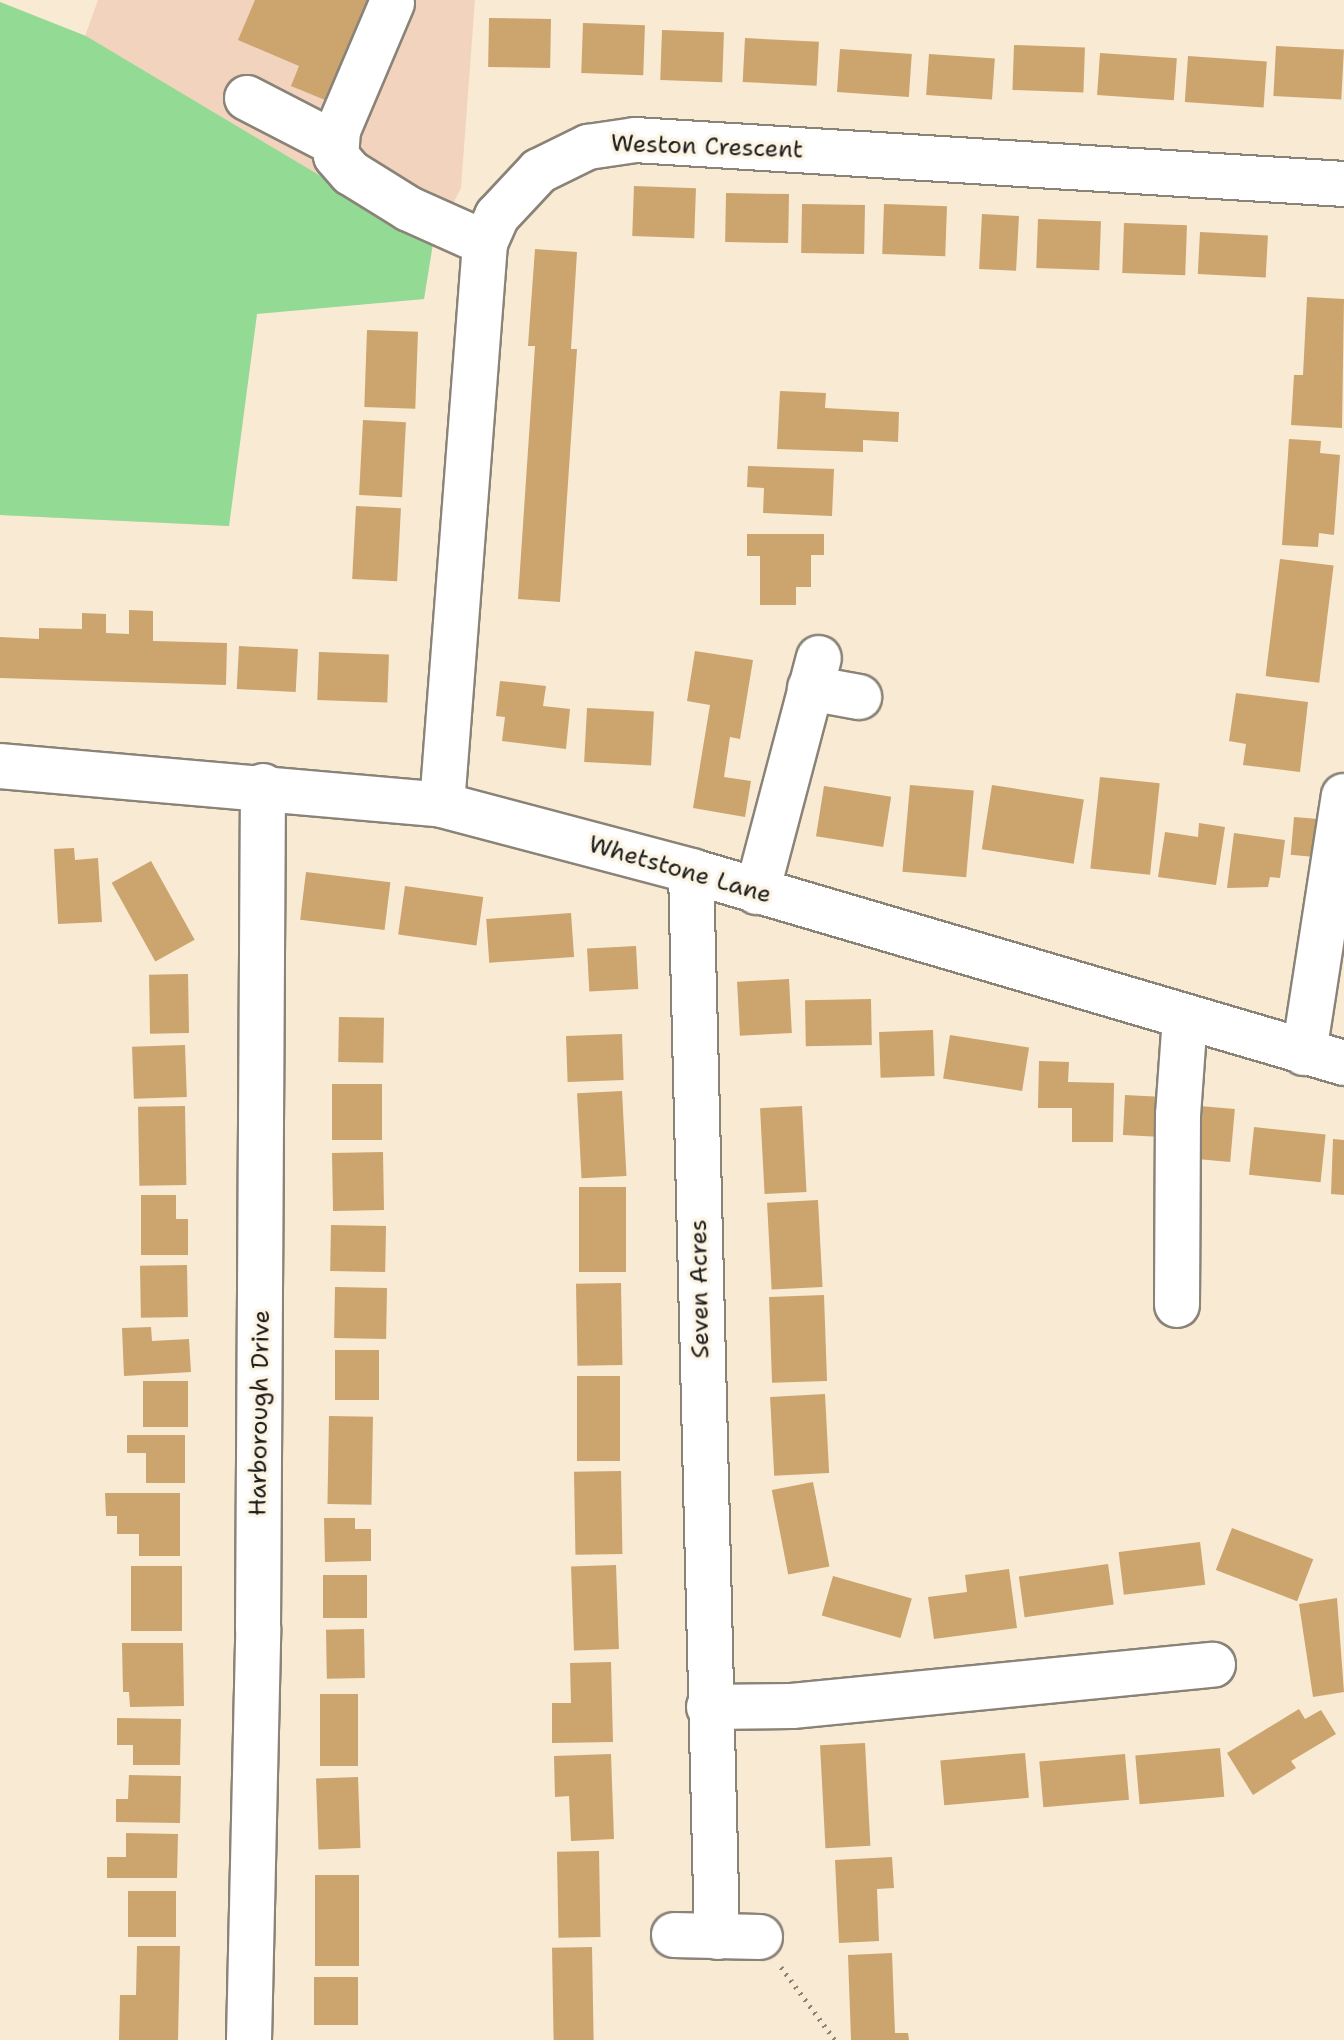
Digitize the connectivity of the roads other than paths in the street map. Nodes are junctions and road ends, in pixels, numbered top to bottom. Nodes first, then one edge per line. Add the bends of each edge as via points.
1 (392, 3) dead end
2 (247, 98) dead end
3 (334, 143) junction
4 (1344, 184) edge
5 (485, 243) junction
6 (859, 697) dead end
7 (0, 766) edge
8 (263, 786) junction
9 (1344, 796) edge
10 (442, 805) junction
11 (691, 871) junction
12 (757, 892) junction
13 (1185, 1018) junction
14 (1324, 1058) edge
15 (1177, 1305) dead end
16 (1213, 1665) dead end
17 (709, 1707) junction
18 (674, 1935) dead end
19 (717, 1937) junction
20 (760, 1937) road end
21 (249, 2040) edge

1 - 3 street
2 - 3 street
3 - 5 street via 336,156 351,173 409,209
4 - 5 street, Weston Crescent via 617,140 574,152 539,171 497,216
5 - 10 street, Weston Crescent
6 - 12 street via 815,673
7 - 8 street, Whetstone Lane
8 - 10 street, Whetstone Lane
8 - 21 street, Harborough Drive via 258,1628
9 - 14 street
10 - 11 street, Whetstone Lane
11 - 12 street, Whetstone Lane
11 - 17 street, Seven Acres
12 - 13 street, Whetstone Lane
13 - 14 street, Whetstone Lane
13 - 15 street via 1178,1115
16 - 17 street via 792,1706
17 - 19 street, Seven Acres
18 - 19 street
19 - 20 street

